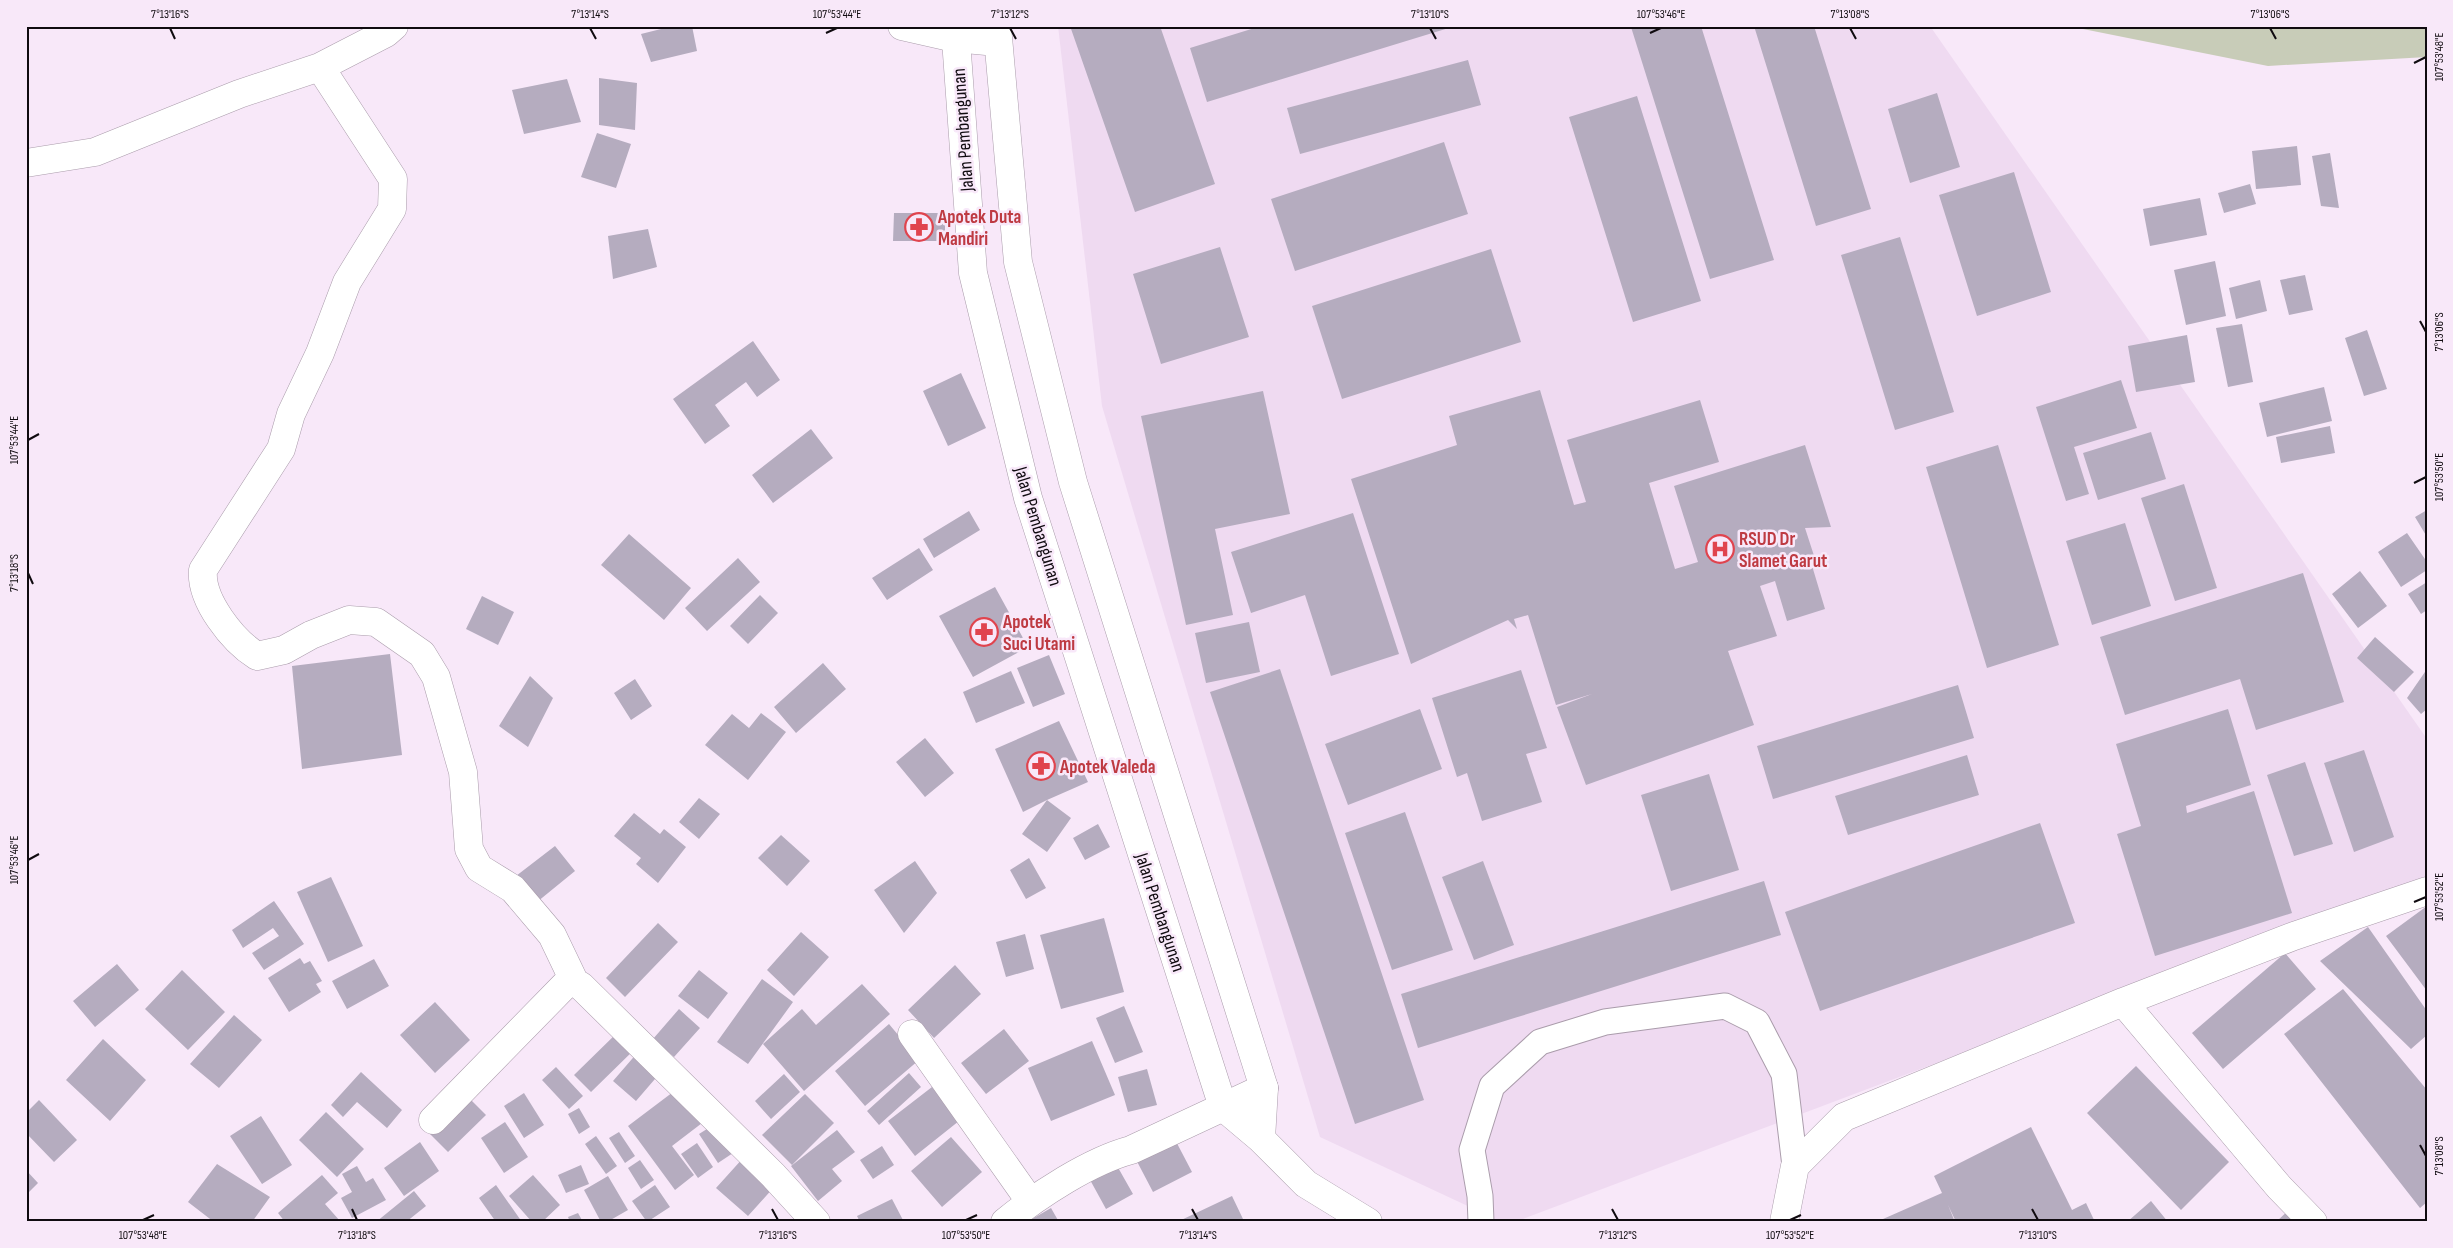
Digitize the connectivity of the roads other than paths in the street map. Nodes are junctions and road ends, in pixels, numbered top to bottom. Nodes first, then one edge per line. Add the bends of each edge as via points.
1 (394, 26) edge
2 (902, 26) edge
3 (955, 32) edge
4 (997, 34) edge
5 (320, 67) junction
6 (26, 163) edge
7 (2427, 891) edge
8 (575, 982) junction
9 (2123, 1002) junction
10 (912, 1034) dead end
11 (1264, 1088) junction
12 (1223, 1107) junction
13 (433, 1120) dead end
14 (1261, 1139) junction
15 (1795, 1166) junction
16 (1030, 1201) junction
17 (816, 1222) edge
18 (1005, 1222) edge
19 (1368, 1222) edge
20 (1481, 1222) edge
21 (1784, 1222) edge
22 (2313, 1222) edge

1 - 5 street via 386,34
2 - 3 street
3 - 4 street
3 - 12 street, Jalan Pembangunan via 972,273 1028,498
4 - 11 street via 1018,262 1073,482
5 - 6 street via 239,94 95,152
5 - 8 street via 393,179 392,209 347,282 320,353 291,414 282,448 202,570 202,581 209,602 243,648 257,656 284,650 310,635 349,620 376,622 422,654 436,677 463,772 469,849 479,868 513,890 552,935
7 - 9 street via 2294,936
8 - 13 street via 566,984
8 - 17 street via 766,1168
9 - 15 street via 1844,1117
9 - 22 street via 2279,1187
10 - 16 street
11 - 12 street
11 - 14 street
12 - 14 street
12 - 16 street via 1131,1150 1112,1155
14 - 19 street via 1306,1184
15 - 20 lane via 1784,1074 1757,1022 1726,1006 1605,1022 1540,1042 1492,1086 1472,1150
15 - 21 street
16 - 18 street

